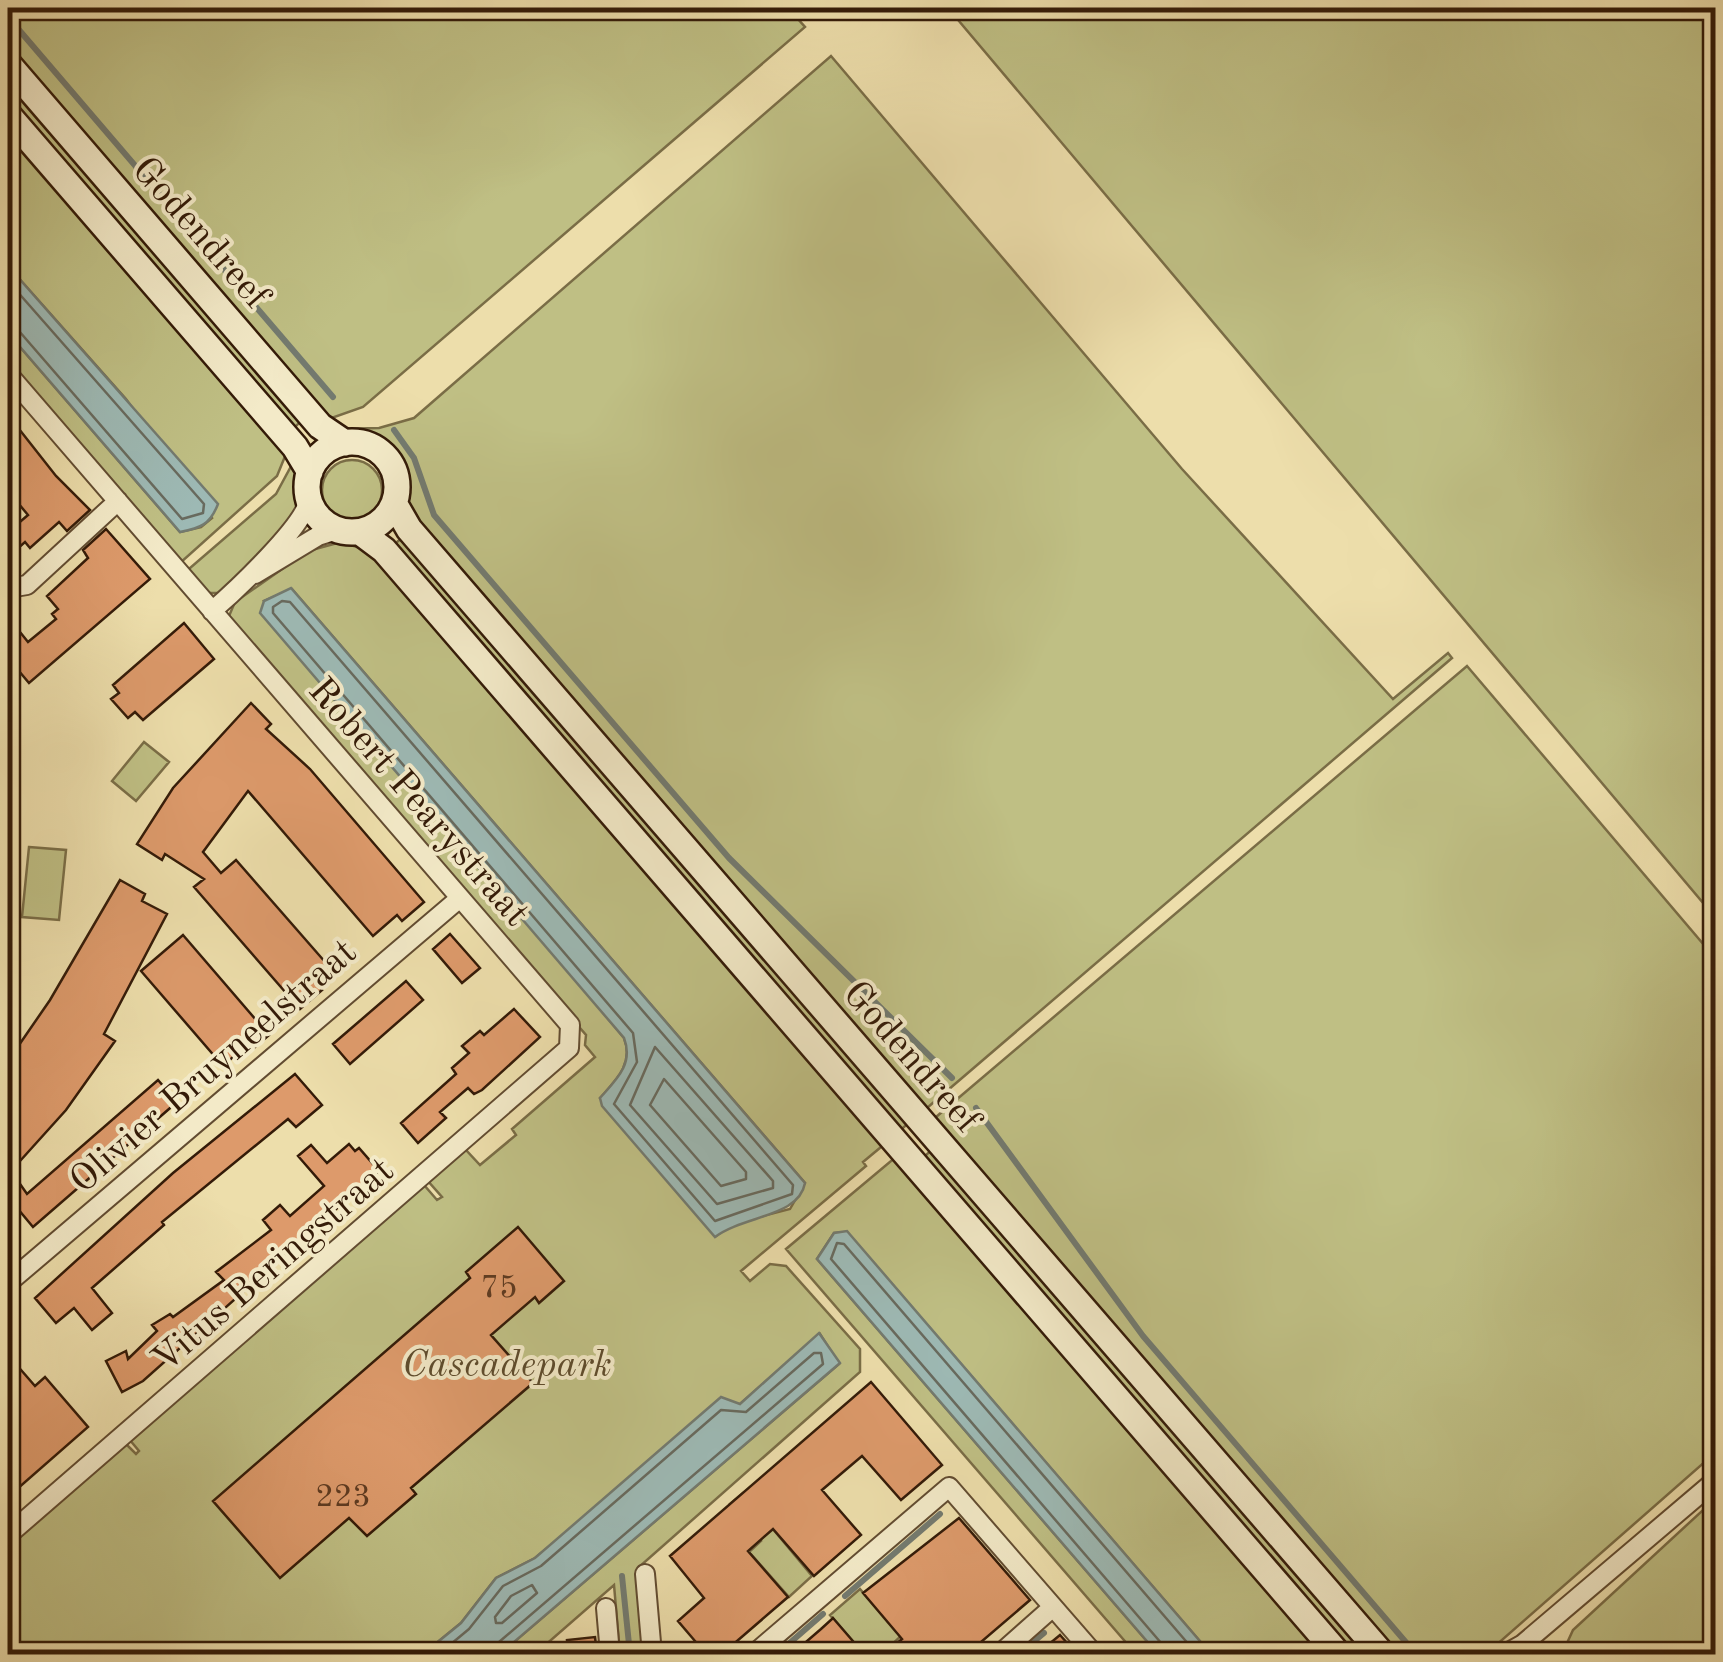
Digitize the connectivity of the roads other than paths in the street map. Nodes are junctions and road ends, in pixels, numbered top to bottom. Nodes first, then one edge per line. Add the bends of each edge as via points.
1 (8, 64) edge
2 (8, 115) edge
3 (8, 374) edge
4 (344, 443) junction
5 (310, 472) junction
6 (309, 498) junction
7 (118, 501) junction
8 (394, 502) junction
9 (349, 530) junction
10 (254, 574) junction
11 (8, 580) edge
12 (212, 611) junction
13 (460, 898) junction
14 (573, 1037) joint
15 (8, 1283) edge
16 (1716, 1480) edge
17 (8, 1535) edge
18 (645, 1574) dead end
19 (1053, 1607) junction
20 (606, 1608) dead end
21 (1514, 1652) edge
22 (610, 1654) edge
23 (652, 1654) edge
24 (754, 1654) edge
25 (1000, 1654) edge
26 (1094, 1654) edge
27 (1338, 1654) edge
28 (1382, 1654) edge

1 - 4 main road, Godendreef via 313,418
2 - 5 main road, Godendreef
3 - 7 street, Robert Pearystraat
4 - 5 main road via 324,453
4 - 8 main road via 368,445 387,458 396,480
5 - 6 main road
6 - 9 main road via 319,518
6 - 10 street via 303,517
7 - 11 street via 27,586
7 - 12 street, Robert Pearystraat
8 - 9 main road via 381,522
8 - 28 main road, Godendreef via 409,529
9 - 10 street via 318,536
9 - 27 main road, Godendreef via 397,565
10 - 12 street
12 - 13 street, Robert Pearystraat
13 - 14 street, Robert Pearystraat via 570,1025
13 - 15 street, Olivier Bruyneelstraat
14 - 17 street, Vitus Beringstraat via 569,1048 422,1178
16 - 21 street
18 - 23 street
19 - 24 street via 949,1487
19 - 25 street
19 - 26 street
20 - 22 street

